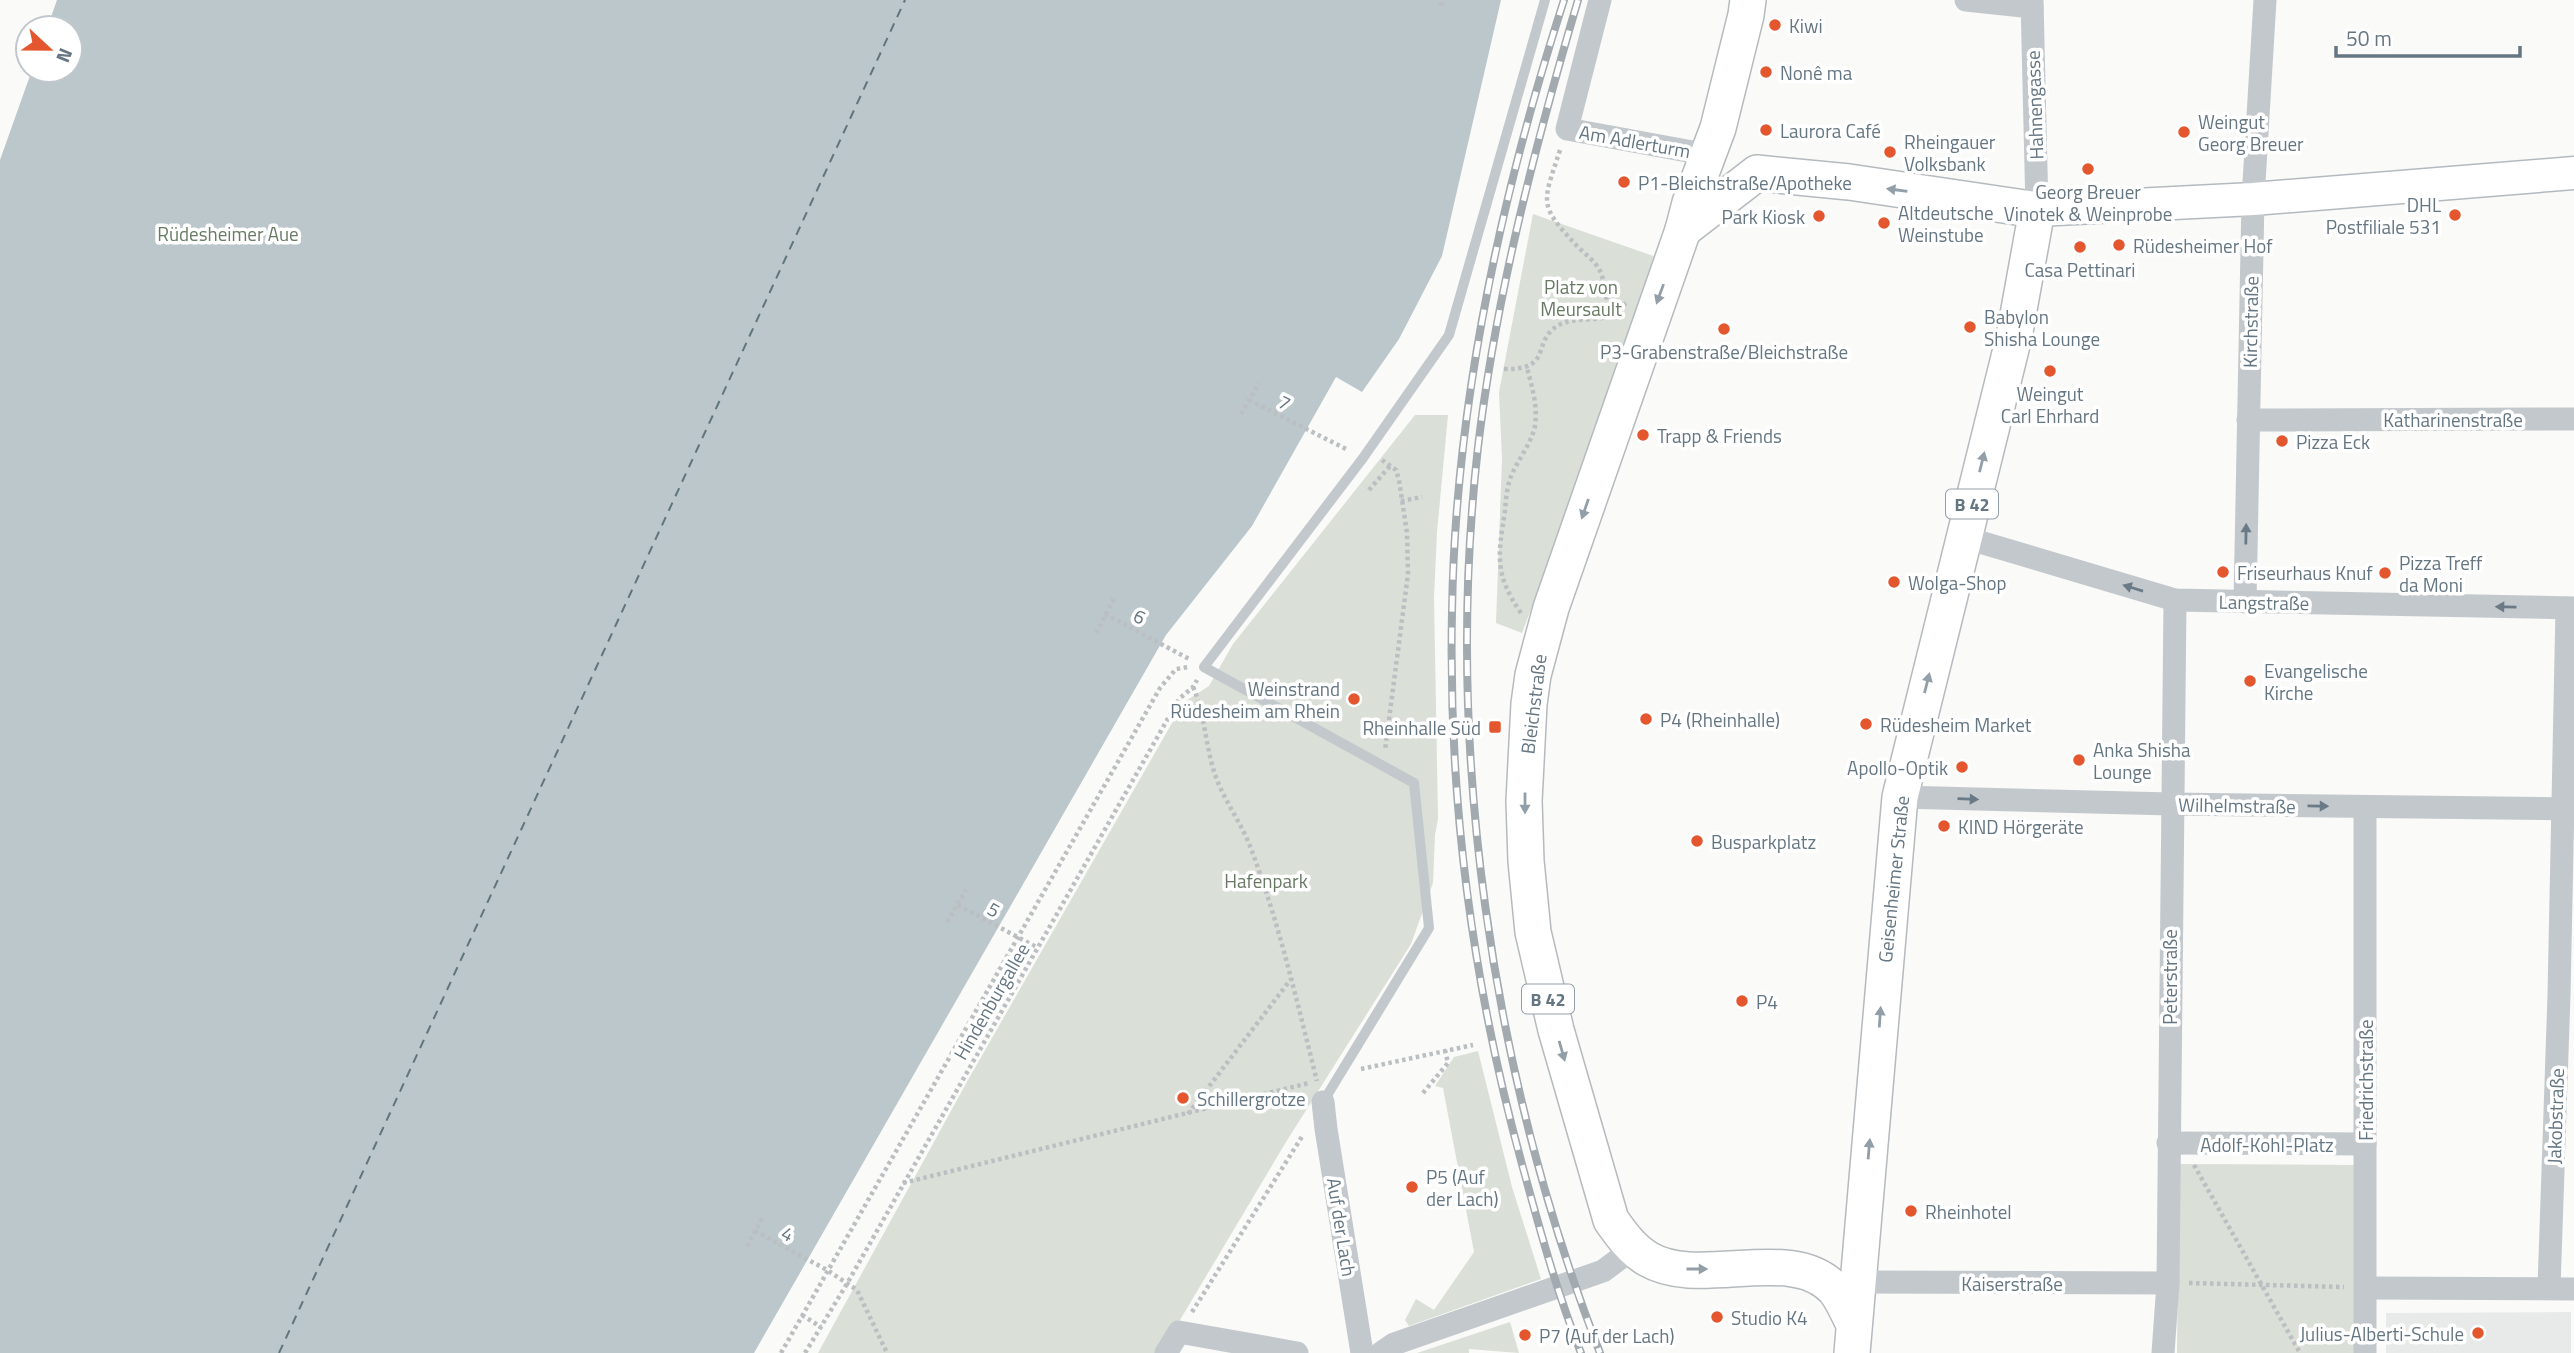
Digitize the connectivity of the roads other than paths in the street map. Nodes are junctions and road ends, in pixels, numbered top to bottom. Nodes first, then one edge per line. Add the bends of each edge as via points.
1 (1545, 0) edge
2 (1600, 0) edge
3 (1748, 0) edge
4 (1966, 0) edge
5 (2265, 0) edge
6 (2032, 4) edge
7 (1713, 142) junction
8 (1757, 173) junction
9 (2574, 173) edge
10 (2253, 199) junction
11 (2037, 211) junction
12 (1683, 230) junction
13 (2574, 419) edge
14 (2248, 420) junction
15 (1963, 537) junction
16 (2175, 600) junction
17 (2245, 602) junction
18 (2571, 608) edge
19 (1900, 797) junction
20 (2171, 804) junction
21 (2365, 807) junction
22 (2569, 809) edge
23 (2567, 995) edge
24 (1320, 1091) joint
25 (2168, 1143) junction
26 (2365, 1144) junction
27 (1864, 1213) junction
28 (1634, 1248) junction
29 (1802, 1270) junction
30 (1857, 1282) junction
31 (2173, 1283) junction
32 (2361, 1288) junction
33 (2549, 1288) junction
34 (2574, 1289) edge
35 (1853, 1338) edge
36 (1166, 1353) edge
37 (1297, 1353) edge
38 (1362, 1353) edge
39 (1381, 1353) edge
40 (2163, 1353) edge
41 (2365, 1353) edge

1 - 24 lane via 1449,335 1363,458 1204,667 1414,783 1429,928 1339,1075
2 - 7 street, Am Adlerturm via 1567,129
3 - 7 main road, B 42
4 - 6 street
5 - 10 street, Kirchstraße
6 - 11 street, Hahnengasse
7 - 8 main road
7 - 12 main road, Bleichstraße / B 42
11 -> 8 main road
8 - 12 main road
9 - 10 main road
10 - 11 main road
10 - 14 street, Kirchstraße
15 -> 11 main road, Geisenheimer Straße / B 42 via 2014,337
12 -> 28 main road, Bleichstraße / B 42 via 1541,642 1529,704 1524,801 1533,932 1556,1030 1611,1220
13 - 14 street, Katharinenstraße
17 -> 14 street, Kirchstraße
16 -> 15 street, Langstraße
19 -> 15 main road, Geisenheimer Straße / B 42
16 - 17 street, Langstraße
16 - 20 street, Peterstraße
18 -> 17 street, Langstraße
18 - 22 street, Jakobstraße
19 -> 20 street, Wilhelmstraße
27 -> 19 main road, Geisenheimer Straße / B 42
20 -> 21 street, Wilhelmstraße
20 - 25 street, Peterstraße
21 - 22 street, Wilhelmstraße
21 - 26 street, Friedrichstraße
22 - 23 street, Jakobstraße
23 - 33 street, Jakobstraße
24 - 38 street, Auf der Lach
25 - 26 street, Adolf-Kohl-Platz
25 - 31 street, Peterstraße
26 - 32 street, Friedrichstraße
27 - 29 main road, B 42 via 1835,1259
27 - 30 main road, Geisenheimer Straße / B 42
28 -> 29 main road, B 42 via 1648,1259 1679,1269
28 - 39 street via 1603,1271 1394,1344
29 - 35 main road, B 42 via 1835,1290
30 - 31 street, Kaiserstraße
30 - 35 main road, Geisenheimer Straße / B 42
31 - 40 street, Peterstraße
32 - 33 street
32 - 41 street, Friedrichstraße
33 - 34 street
36 - 37 street via 1179,1332

